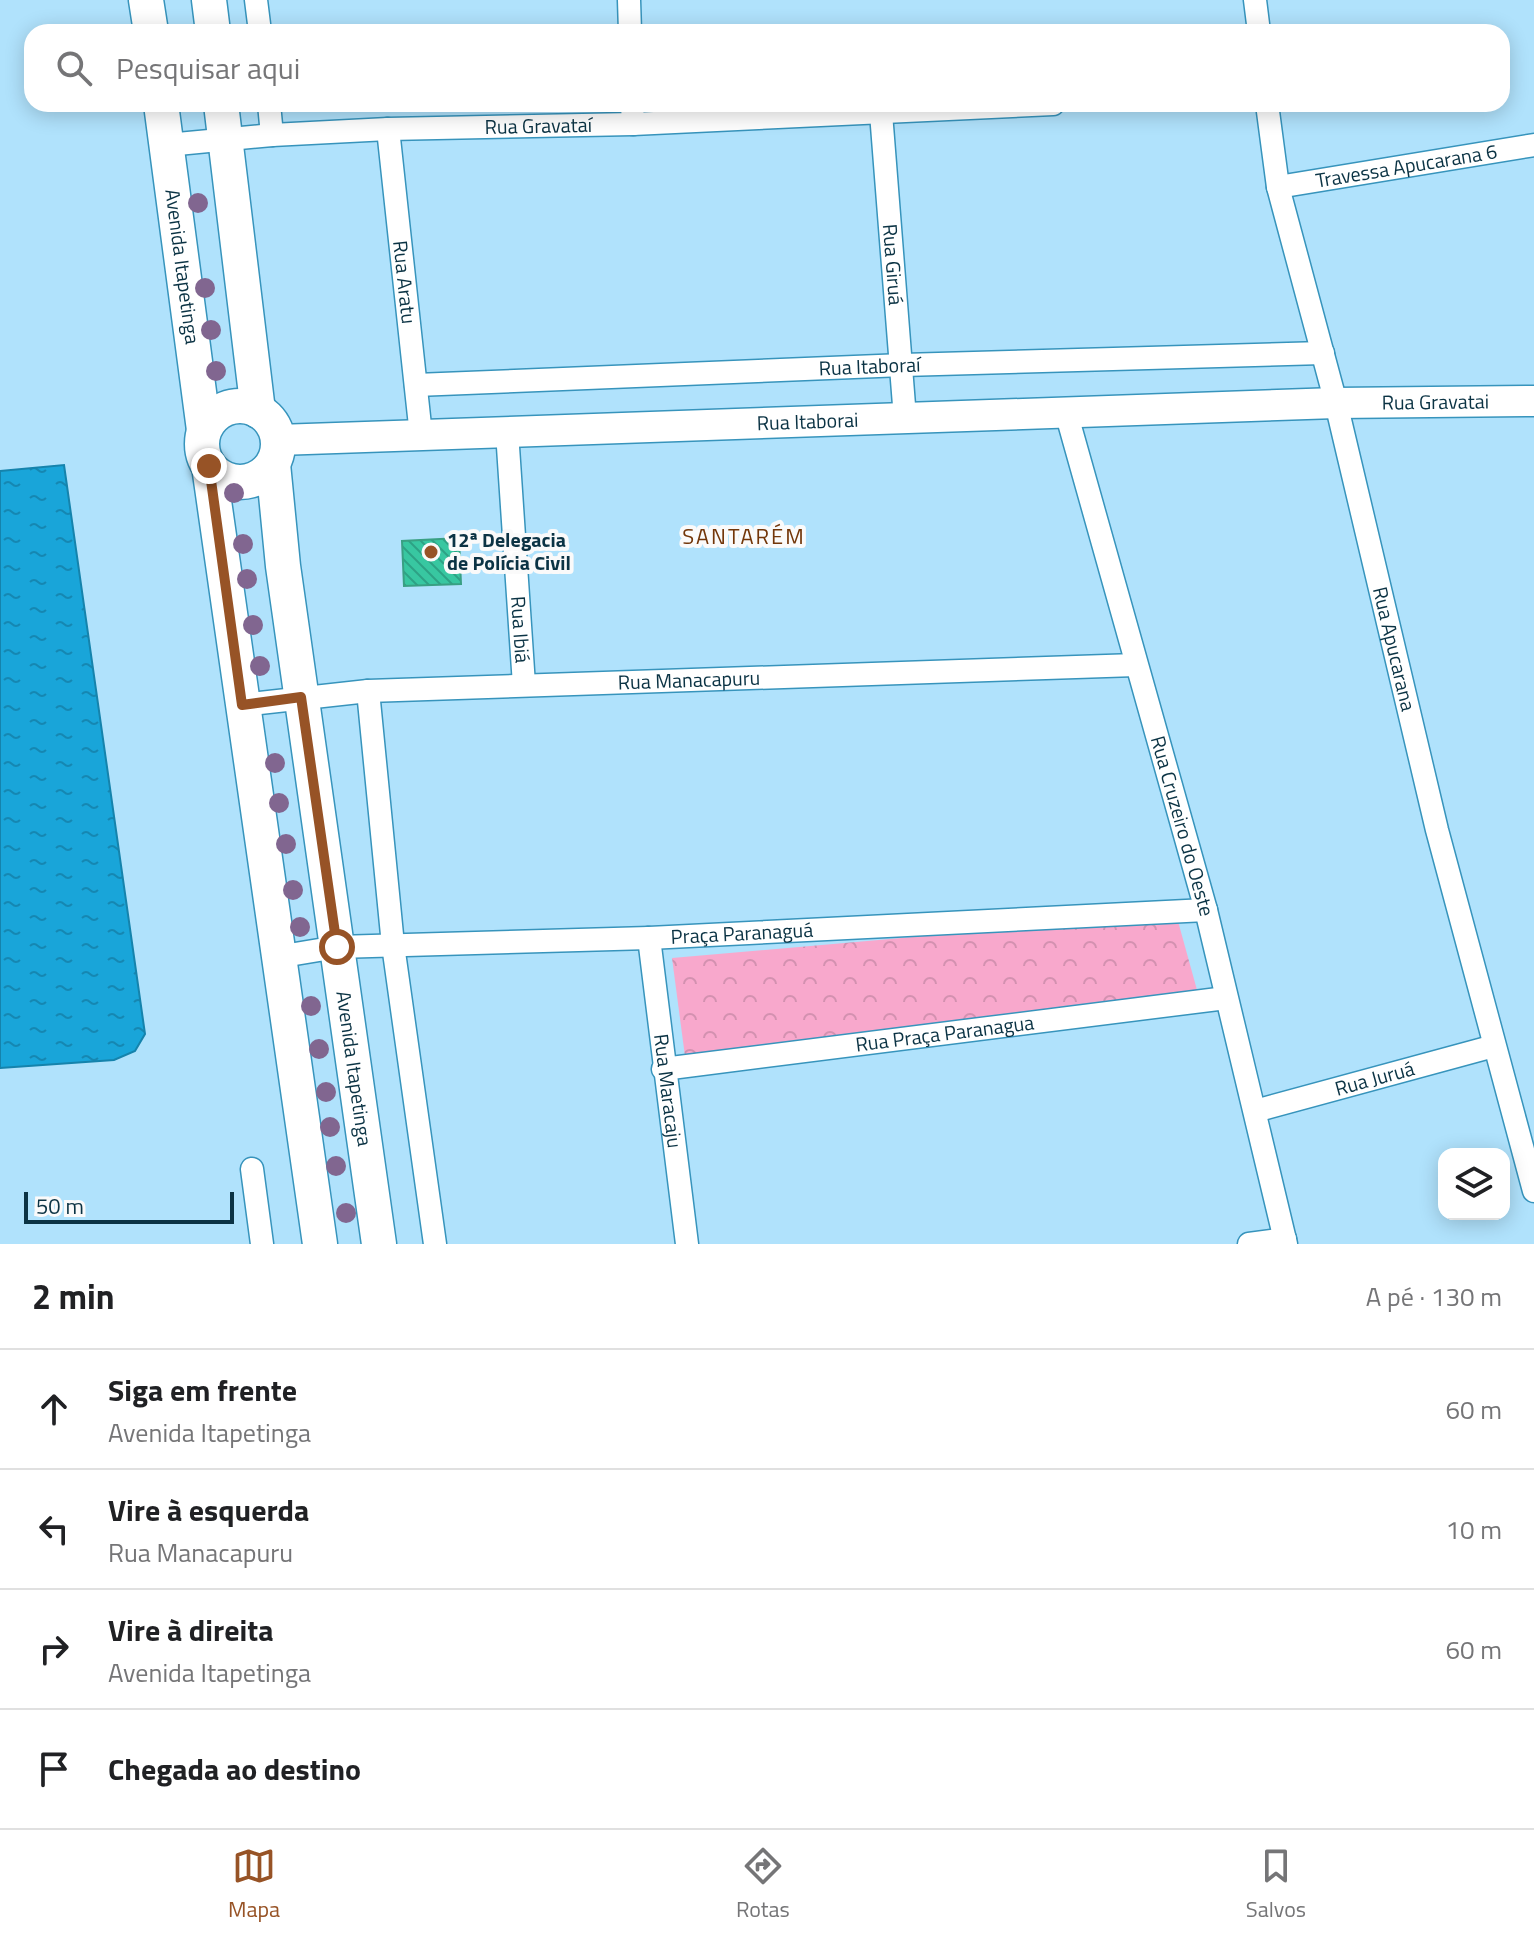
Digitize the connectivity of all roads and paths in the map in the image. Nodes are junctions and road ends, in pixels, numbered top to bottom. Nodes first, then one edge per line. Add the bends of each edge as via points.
1 (146, 0) edge
2 (209, 0) edge
3 (256, 0) edge
4 (629, 0) edge
5 (1255, 0) edge
6 (150, 24) edge
7 (212, 24) edge
8 (259, 24) edge
9 (630, 24) edge
10 (1258, 24) edge
11 (162, 112) edge
12 (222, 112) edge
13 (270, 112) edge
14 (900, 112) edge
15 (1268, 112) edge
16 (881, 113) junction
17 (632, 114) edge
18 (388, 129) junction
19 (272, 135) junction
20 (225, 140) junction
21 (167, 145) junction
22 (1534, 145) edge
23 (1278, 187) junction
24 (1323, 353) junction
25 (903, 365) junction
26 (416, 385) junction
27 (1534, 401) edge
28 (1336, 403) junction
29 (258, 411) junction
30 (1066, 412) junction
31 (905, 418) junction
32 (204, 430) junction
33 (507, 432) junction
34 (421, 435) junction
35 (275, 452) junction
36 (209, 466) junction
37 (1136, 665) junction
38 (524, 685) junction
39 (368, 691) junction
40 (301, 697) junction
41 (242, 705) junction
42 (1206, 910) junction
43 (649, 938) junction
44 (393, 945) junction
45 (337, 947) junction
46 (277, 957) junction
47 (1226, 998) junction
48 (1494, 1046) junction
49 (663, 1069) junction
50 (1255, 1111) junction
51 (252, 1169) dead end
52 (1534, 1191) edge
53 (1286, 1242) edge
54 (262, 1244) edge
55 (320, 1244) edge
56 (379, 1244) edge
57 (435, 1244) edge
58 (687, 1244) edge
59 (1249, 1244) edge

1 - 6 main road
2 - 7 main road
3 - 8 street
4 - 9 street
5 - 10 street
11 - 21 main road, Avenida Itapetinga
12 - 20 main road
13 - 19 street
14 - 16 street, Rua Gravataí
15 - 23 street, Rua Apucarana
16 - 17 street, Rua Gravataí
16 - 25 street, Rua Giruá
17 - 18 street, Rua Gravataí
18 - 19 street, Rua Gravataí
18 - 26 street, Rua Aratu
19 - 20 street, Rua Gravataí
20 - 21 street, Rua Gravataí
20 - 29 main road
21 - 32 main road, Avenida Itapetinga
22 - 23 street, Travessa Apucarana 6
23 - 24 street, Rua Apucarana
24 - 25 street, Rua Itaboraí
24 - 28 street, Rua Apucarana
25 - 26 street, Rua Itaboraí
25 - 31 street, Rua Giruá
26 - 34 street, Rua Aratu
27 - 28 street, Rua Gravatai
28 - 30 street, Rua Itaborai
28 - 48 street, Rua Apucarana
29 - 32 main road via 221,411
29 - 35 main road via 275,428
30 - 31 street, Rua Itaborai
30 - 37 street, Rua Cruzeiro do Oeste
31 - 33 street, Rua Itaborai
32 - 36 main road via 203,454
33 - 34 street, Rua Itaborai
33 - 38 street, Rua Ibiá
34 - 35 street, Rua Itaborai
35 - 36 main road via 265,473 241,482
35 - 40 main road, Avenida Itapetinga via 279,533
36 - 41 main road
37 - 38 street, Rua Manacapuru
37 - 42 street, Rua Cruzeiro do Oeste
38 - 39 street, Rua Manacapuru
39 - 40 street, Rua Manacapuru
39 - 44 street
40 - 41 street, Rua Manacapuru
40 - 45 main road, Avenida Itapetinga
41 - 46 main road
42 - 43 street, Praça Paranaguá
42 - 47 street, Rua Cruzeiro do Oeste
43 - 44 street, Praça Paranaguá
43 - 49 street, Rua Maracaju
44 - 45 street, Praça Paranaguá
44 - 57 street
45 - 46 street, Praça Paranaguá
45 - 56 main road, Avenida Itapetinga
46 - 55 main road
47 - 49 street, Rua Praça Paranagua
47 - 50 street, Rua Cruzeiro do Oeste
48 - 50 street, Rua Juruá
48 - 52 street, Rua Apucarana
49 - 58 street, Rua Maracaju
50 - 53 street, Rua Cruzeiro do Oeste
51 - 54 street
53 - 59 street

